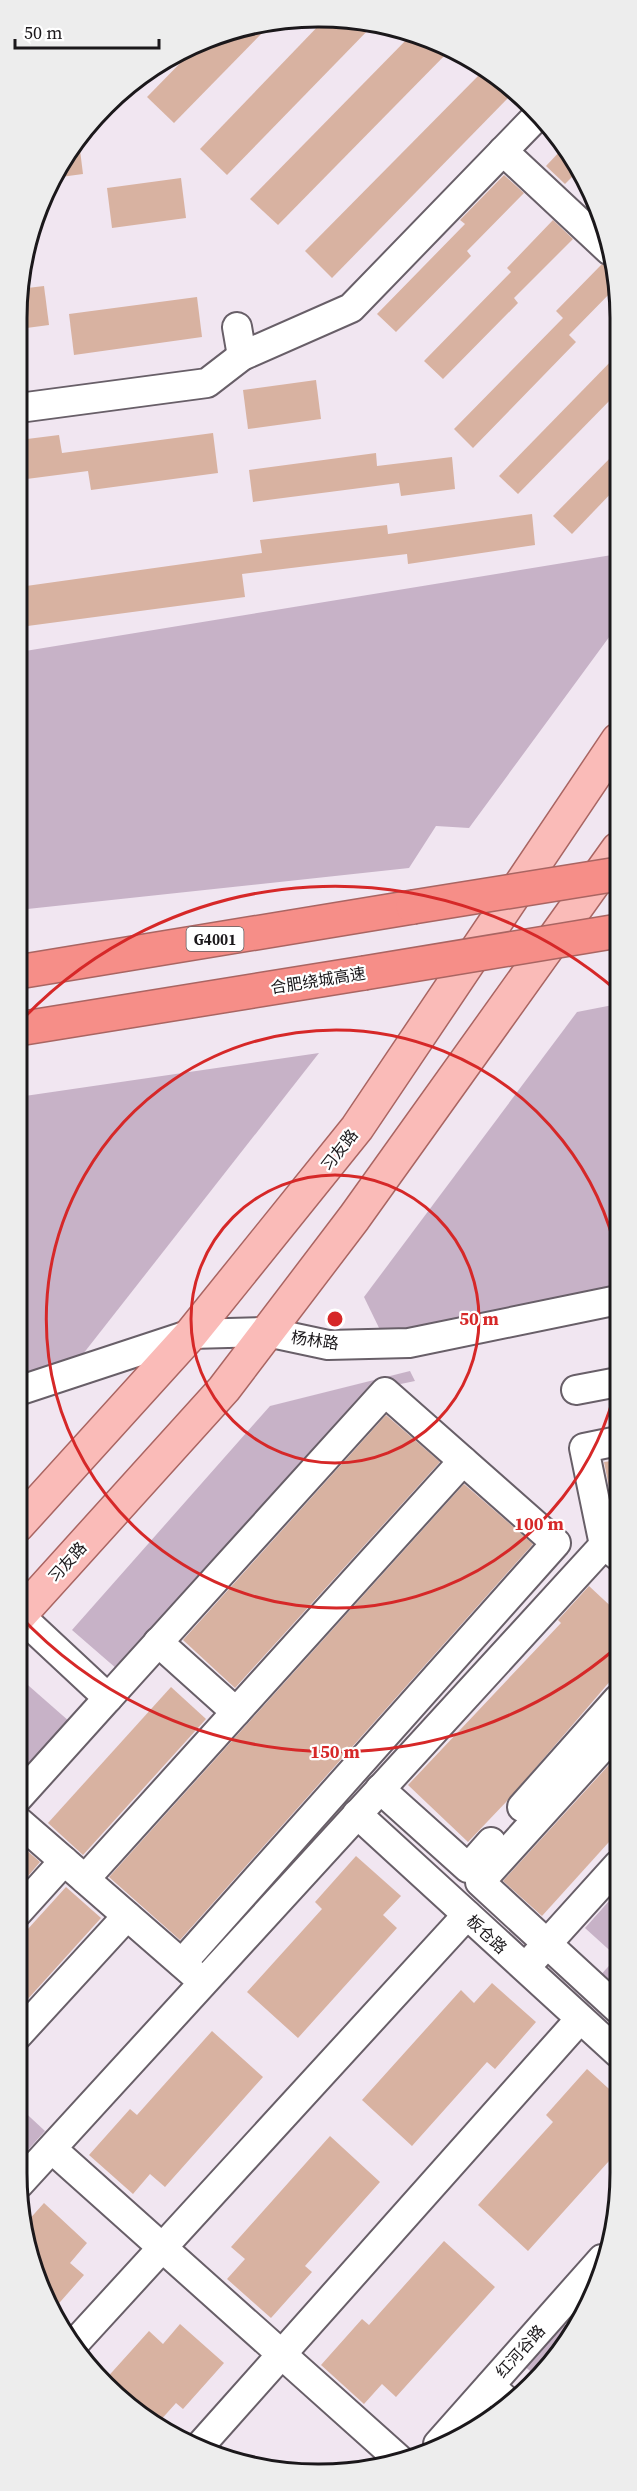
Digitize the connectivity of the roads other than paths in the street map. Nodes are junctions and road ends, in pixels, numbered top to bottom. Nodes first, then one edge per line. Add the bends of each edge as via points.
1 (533, 120) edge
2 (503, 151) junction
3 (599, 240) edge
4 (237, 327) dead end
5 (242, 356) junction
6 (27, 407) edge
7 (610, 752) edge
8 (610, 860) edge
9 (610, 875) edge
10 (610, 932) edge
11 (27, 971) edge
12 (27, 1028) edge
13 (610, 1302) edge
14 (267, 1332) junction
15 (191, 1334) junction
16 (610, 1384) edge
17 (27, 1388) edge
18 (576, 1390) dead end
19 (610, 1443) edge
20 (463, 1461) junction
21 (27, 1515) edge
22 (610, 1538) edge
23 (610, 1551) edge
24 (27, 1606) edge
25 (27, 1624) edge
26 (158, 1642) junction
27 (108, 1698) junction
28 (610, 1708) edge
29 (236, 1712) junction
30 (610, 1739) edge
31 (27, 1788) edge
32 (380, 1789) junction
33 (357, 1814) junction
34 (27, 1829) edge
35 (64, 1861) junction
36 (610, 1874) edge
37 (85, 1879) junction
38 (27, 1902) edge
39 (467, 1915) junction
40 (127, 1916) junction
41 (547, 1943) junction
42 (182, 1963) junction
43 (525, 1968) junction
44 (204, 1982) junction
45 (610, 2002) edge
46 (580, 2019) junction
47 (27, 2025) edge
48 (610, 2046) edge
49 (52, 2149) junction
50 (27, 2175) edge
51 (162, 2248) junction
52 (593, 2271) edge
53 (79, 2338) edge
54 (283, 2355) junction
55 (500, 2395) edge
56 (458, 2428) edge
57 (205, 2441) edge
58 (393, 2454) edge

1 - 2 street
2 - 3 street
2 - 5 street via 351,308
4 - 5 street
5 - 6 street via 207,383
7 - 15 main road, 习友路 via 357,1128
8 - 14 main road, 习友路 via 354,1218
9 - 11 highway, G4001, bridge
10 - 12 highway, 合肥绕城高速, bridge
13 - 14 street, 杨林路 via 409,1343 328,1345
14 - 15 street, 杨林路
14 - 24 main road, 习友路 via 224,1389
15 - 17 street, 杨林路
15 - 21 main road, 习友路
16 - 18 street
19 - 22 street via 584,1448
20 - 26 street via 385,1392
20 - 29 street
20 - 42 street via 556,1543
23 - 32 street
25 - 27 street
26 - 27 street
26 - 29 street
27 - 31 street
28 - 32 street via 468,1868
29 - 37 street
30 - 41 street via 480,1882
32 - 33 street
33 - 39 street, 板仓路
33 - 44 street
34 - 35 street
35 - 37 street
35 - 38 street
36 - 41 street
37 - 40 street
39 - 43 street, 板仓路
39 - 51 street
40 - 42 street
40 - 47 street
41 - 43 street
41 - 45 street
42 - 44 street
43 - 46 street, 板仓路
44 - 49 street
46 - 48 street, 板仓路
46 - 54 street
49 - 50 street
49 - 51 street
51 - 53 street
51 - 54 street
52 - 55 street, 红河谷路
54 - 57 street
54 - 58 street
55 - 56 street, 红河谷路

